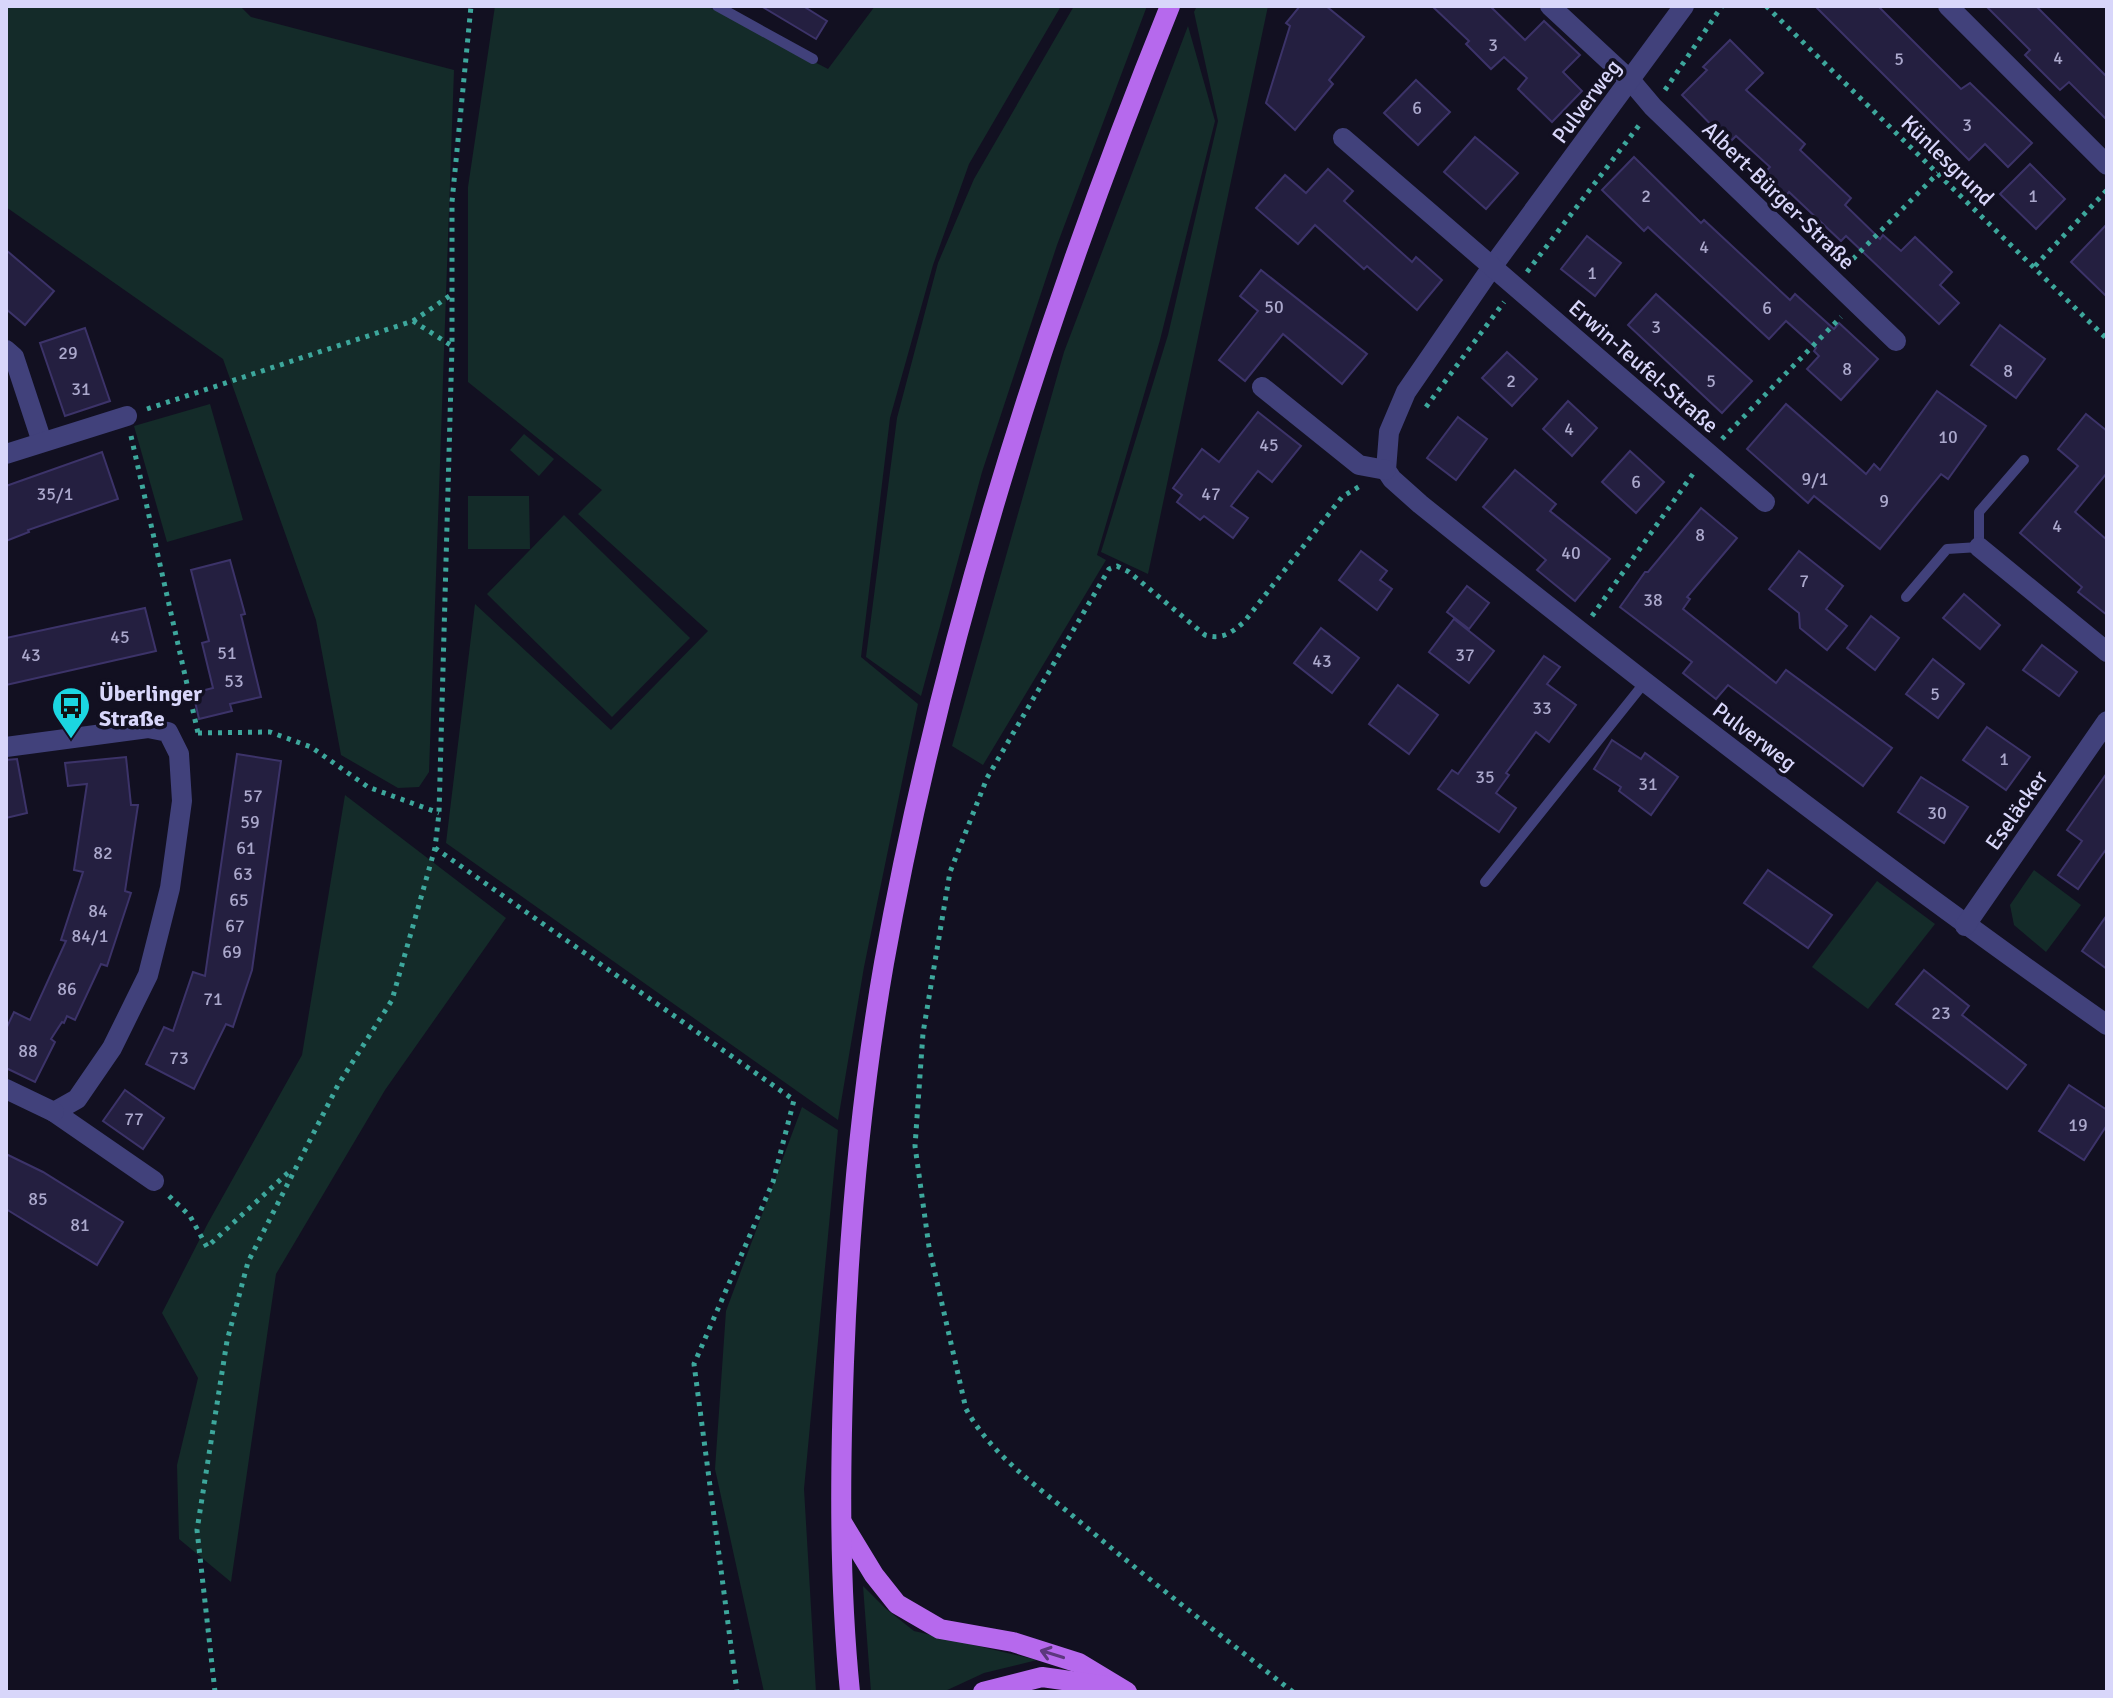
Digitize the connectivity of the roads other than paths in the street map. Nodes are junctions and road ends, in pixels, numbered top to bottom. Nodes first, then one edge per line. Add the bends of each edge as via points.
1 (717, 6) edge
2 (1170, 6) edge
3 (1550, 6) edge
4 (1684, 6) edge
5 (1948, 6) edge
6 (813, 59) dead end
7 (1631, 81) junction
8 (1343, 138) dead end
9 (2107, 165) edge
10 (1492, 267) junction
11 (1896, 341) dead end
12 (6, 350) edge
13 (1262, 387) dead end
14 (127, 416) road end
15 (42, 442) junction
16 (6, 454) edge
17 (2024, 460) dead end
18 (1386, 470) junction
19 (1765, 502) dead end
20 (1979, 547) junction
21 (1906, 597) dead end
22 (2107, 652) edge
23 (1645, 682) junction
24 (2107, 721) edge
25 (6, 747) edge
26 (1485, 882) dead end
27 (1965, 926) junction
28 (2107, 1025) edge
29 (6, 1089) edge
30 (54, 1112) junction
31 (154, 1181) road end
32 (841, 1521) junction
33 (1124, 1690) edge
34 (850, 1692) edge
35 (983, 1692) edge

1 - 6 lane
2 - 32 main road via 1075,259 991,515 920,781 884,966 856,1179 847,1284
3 - 7 street, Albert-Bürger-Straße
4 - 7 street, Pulverweg
5 - 9 street
7 - 10 street, Pulverweg
7 - 11 street, Albert-Bürger-Straße
8 - 10 street, Erwin-Teufel-Straße
10 - 18 street, Pulverweg via 1406,392 1389,432
10 - 19 street, Erwin-Teufel-Straße
12 - 15 street via 14,357
13 - 18 street, Pulverweg via 1359,465
14 - 15 street
15 - 16 street
17 - 20 lane via 1979,512
18 - 23 street, Pulverweg via 1420,504
20 - 21 lane via 1947,549
20 - 22 street
23 - 26 lane
23 - 27 street, Pulverweg
24 - 27 street, Eseläcker
25 - 30 street via 148,728 168,732 179,754 182,801 170,888 148,975 104,1061 77,1099
27 - 28 street, Pulverweg
29 - 30 street
30 - 31 street
33 -> 32 main road via 1079,1663 1013,1642 940,1629 897,1604
32 - 34 main road
33 - 35 main road via 1042,1677

